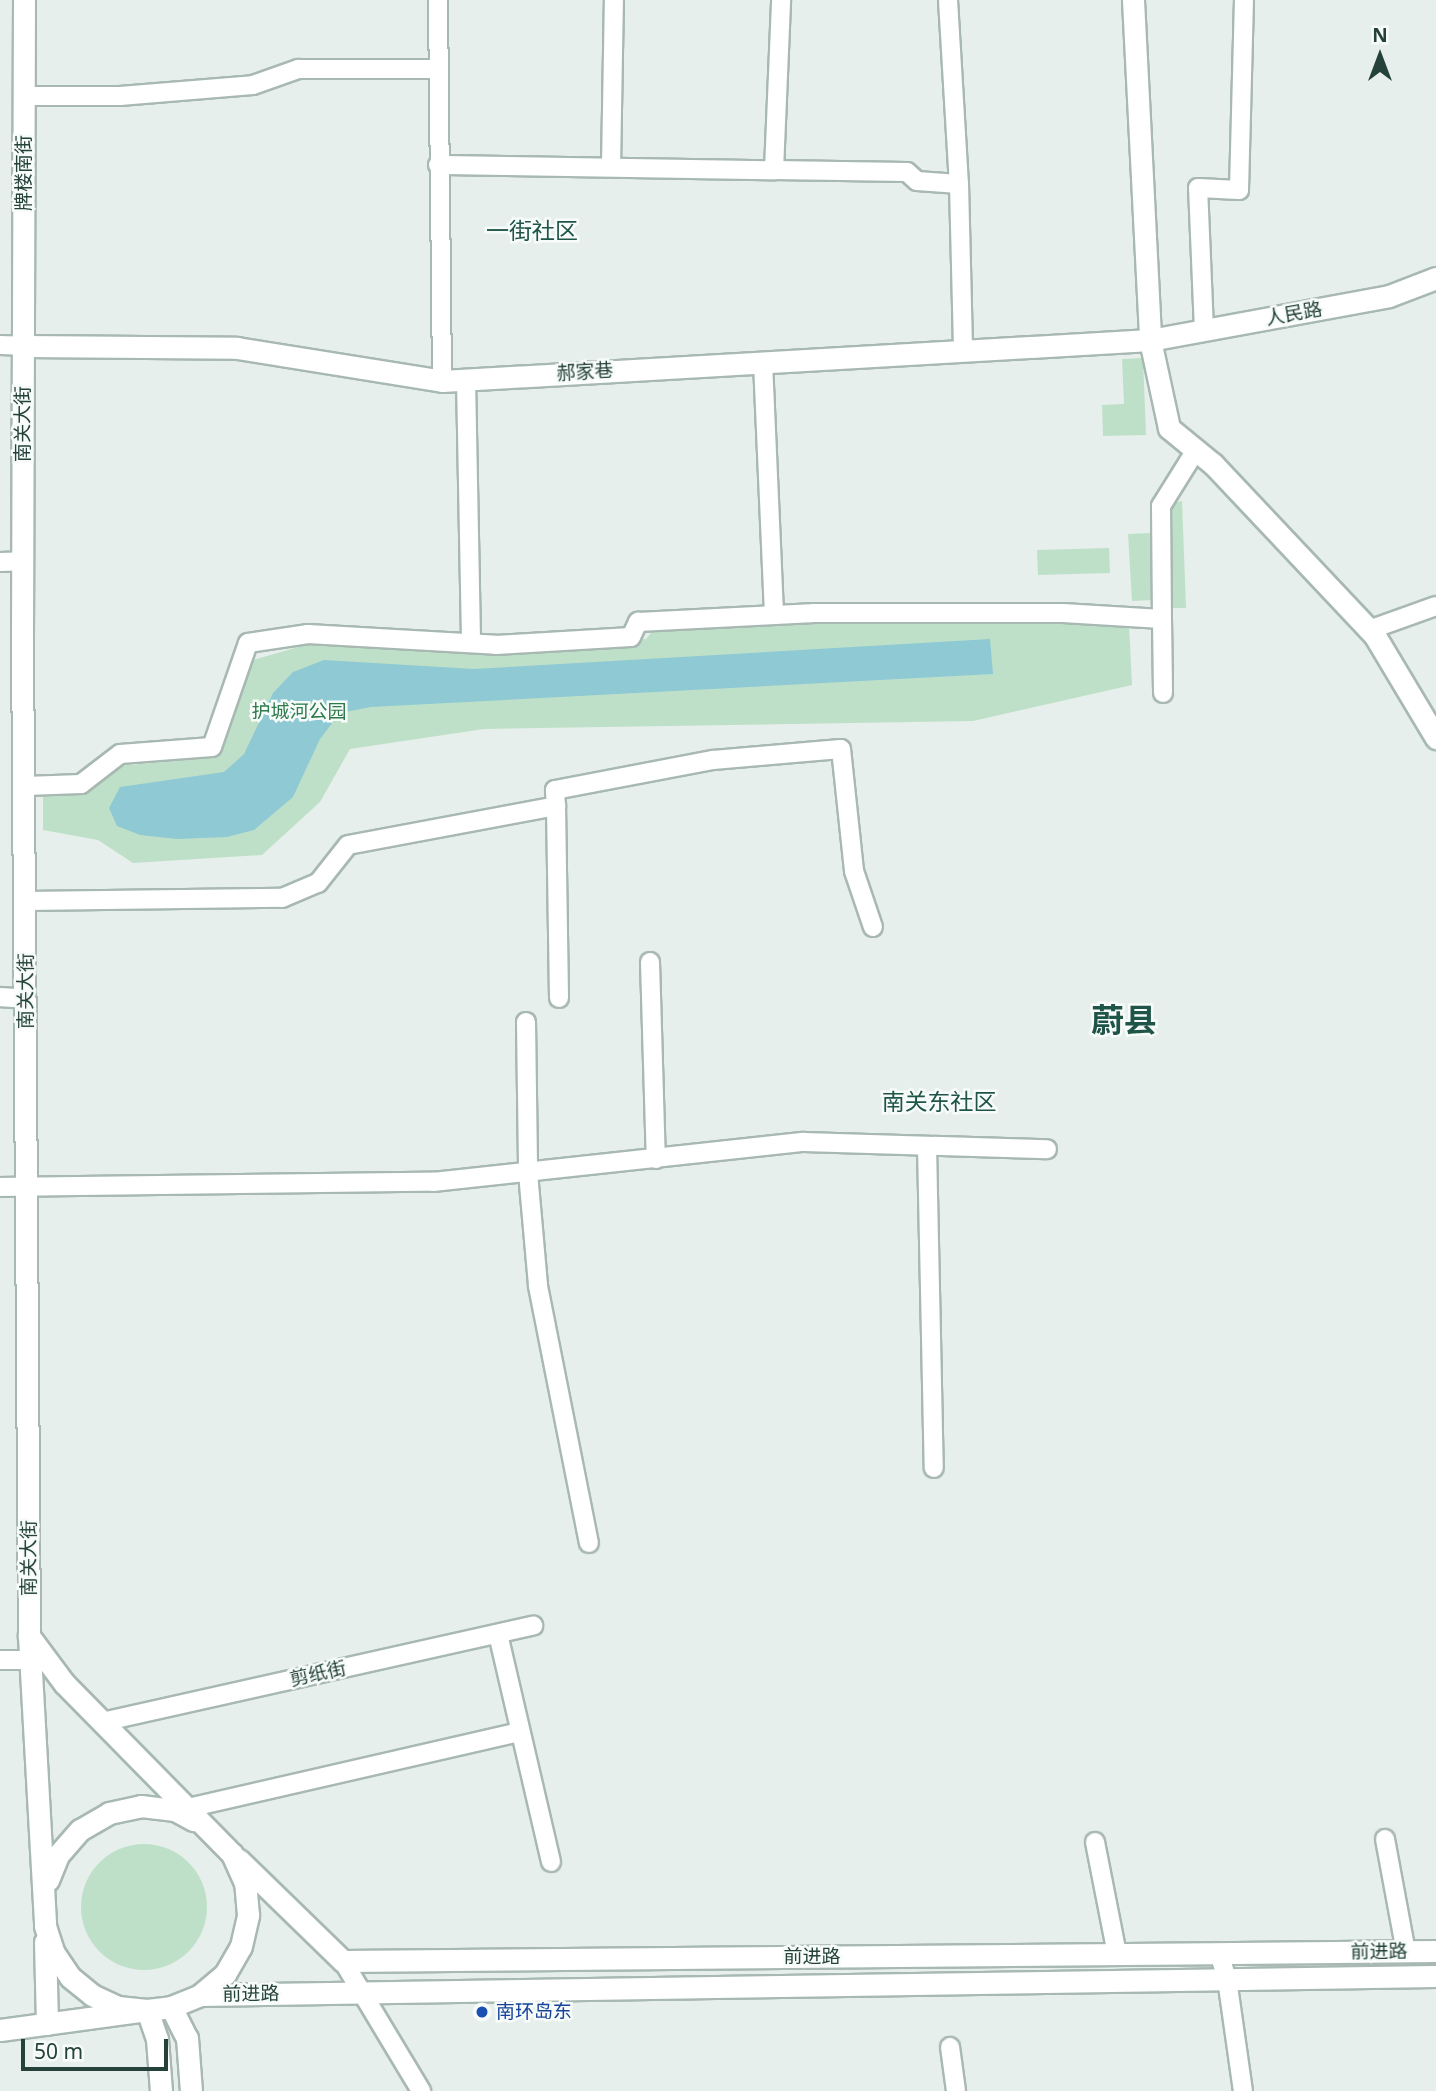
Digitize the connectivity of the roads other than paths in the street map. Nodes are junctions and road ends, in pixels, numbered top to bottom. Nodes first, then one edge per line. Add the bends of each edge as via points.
1 (24, 0) edge
2 (438, 0) edge
3 (614, 0) edge
4 (780, 0) edge
5 (948, 0) edge
6 (1133, 0) edge
7 (1244, 0) edge
8 (438, 69) junction
9 (24, 96) junction
10 (438, 164) junction
11 (611, 167) junction
12 (774, 170) junction
13 (959, 184) junction
14 (1436, 278) edge
15 (1204, 330) junction
16 (1150, 340) junction
17 (0, 345) edge
18 (23, 346) junction
19 (963, 351) junction
20 (763, 362) junction
21 (466, 379) junction
22 (442, 381) junction
23 (1196, 450) junction
24 (24, 561) junction
25 (0, 562) edge
26 (1436, 606) edge
27 (774, 615) junction
28 (1162, 619) junction
29 (1368, 630) junction
30 (471, 643) junction
31 (1163, 692) dead end
32 (1436, 738) edge
33 (25, 786) junction
34 (556, 806) junction
35 (26, 901) junction
36 (873, 927) dead end
37 (650, 962) dead end
38 (0, 997) edge
39 (559, 998) dead end
40 (26, 999) junction
41 (526, 1022) dead end
42 (927, 1146) junction
43 (1047, 1149) dead end
44 (656, 1159) junction
45 (528, 1173) junction
46 (0, 1188) edge
47 (27, 1188) junction
48 (934, 1468) dead end
49 (589, 1543) dead end
50 (533, 1626) dead end
51 (498, 1634) junction
52 (29, 1636) junction
53 (0, 1660) edge
54 (31, 1660) junction
55 (102, 1722) junction
56 (519, 1732) junction
57 (188, 1808) junction
58 (205, 1825) junction
59 (1385, 1839) dead end
60 (1095, 1842) dead end
61 (232, 1854) junction
62 (551, 1862) dead end
63 (46, 1886) junction
64 (45, 1926) junction
65 (1436, 1951) edge
66 (1406, 1952) junction
67 (1219, 1953) junction
68 (1117, 1954) junction
69 (343, 1961) junction
70 (1436, 1976) edge
71 (1227, 1979) junction
72 (360, 1992) junction
73 (200, 1995) junction
74 (171, 2007) junction
75 (147, 2010) junction
76 (47, 2024) junction
77 (0, 2030) edge
78 (950, 2047) dead end
79 (162, 2091) edge
80 (191, 2091) edge
81 (421, 2091) edge
82 (956, 2091) edge
83 (1243, 2091) edge

1 - 9 main road, 牌楼南街
2 - 8 street
3 - 11 street
4 - 12 street
5 - 13 street
6 - 16 main road
7 - 15 street via 1239,190 1198,188
8 - 9 street via 298,69 253,85 120,96
8 - 10 street
9 - 18 main road, 牌楼南街
10 - 11 street
10 - 22 street
11 - 12 street
12 - 13 street via 907,172 917,181
13 - 19 street
14 - 15 main road, 人民路 via 1389,296
15 - 16 main road, 人民路
16 - 19 main road, 郝家巷
16 - 23 main road via 1169,428
17 - 18 street
18 - 22 main road, 郝家巷 via 237,348
18 - 24 main road, 南关大街
19 - 20 main road, 郝家巷
20 - 21 main road, 郝家巷
20 - 27 street
21 - 22 main road, 郝家巷
21 - 30 street
23 - 28 street via 1161,506
23 - 29 main road
24 - 25 street
24 - 33 main road, 南关大街
26 - 29 street
27 - 28 street via 1063,613
27 - 30 street via 638,622 631,636
28 - 31 street
29 - 32 main road
30 - 33 street via 308,634 248,643 212,747 120,754 81,785
33 - 35 main road, 南关大街
34 - 35 street via 348,845 318,883 282,898
34 - 36 street via 555,790 713,760 841,749 855,871
34 - 39 street
35 - 40 main road, 南关大街
37 - 44 street
38 - 40 street
40 - 47 main road, 南关大街
41 - 45 street
42 - 43 street
42 - 44 street via 804,1142
42 - 48 street
44 - 45 street
45 - 47 street via 433,1182
45 - 49 street via 538,1286
46 - 47 street
47 - 52 main road, 南关大街
50 - 51 street, 剪纸街
51 - 55 street, 剪纸街
51 - 56 street
52 - 54 main road, 南关大街
52 - 55 main road, 南关大街 via 64,1683
53 - 54 street
54 - 63 main road, 南关大街
55 - 57 main road, 南关大街
56 - 57 street
56 - 62 street
57 - 58 main road, 南关大街
58 - 61 main road, 南关大街
58 - 63 main road, 南关大街 via 164,1809 141,1806 109,1813 73,1838 58,1855
59 - 66 street
60 - 68 street
61 - 69 main road
61 - 73 main road, 南关大街 via 246,1894 248,1915 241,1946 225,1974
63 - 64 main road, 南关大街
64 - 75 main road, 南关大街 via 54,1953 77,1983 118,2007
64 - 76 main road
65 - 66 main road, 前进路
66 - 67 main road, 前进路
67 - 68 main road, 前进路
67 - 71 street
68 - 69 main road, 前进路
69 - 72 street
70 - 71 main road, 前进路
71 - 72 main road, 前进路
71 - 83 street
72 - 73 main road, 前进路
72 - 81 street
73 - 74 main road, 南关大街
74 - 75 main road, 南关大街
74 - 80 main road via 187,2038
75 - 76 main road
75 - 79 main road via 158,2039
76 - 77 main road
78 - 82 street

